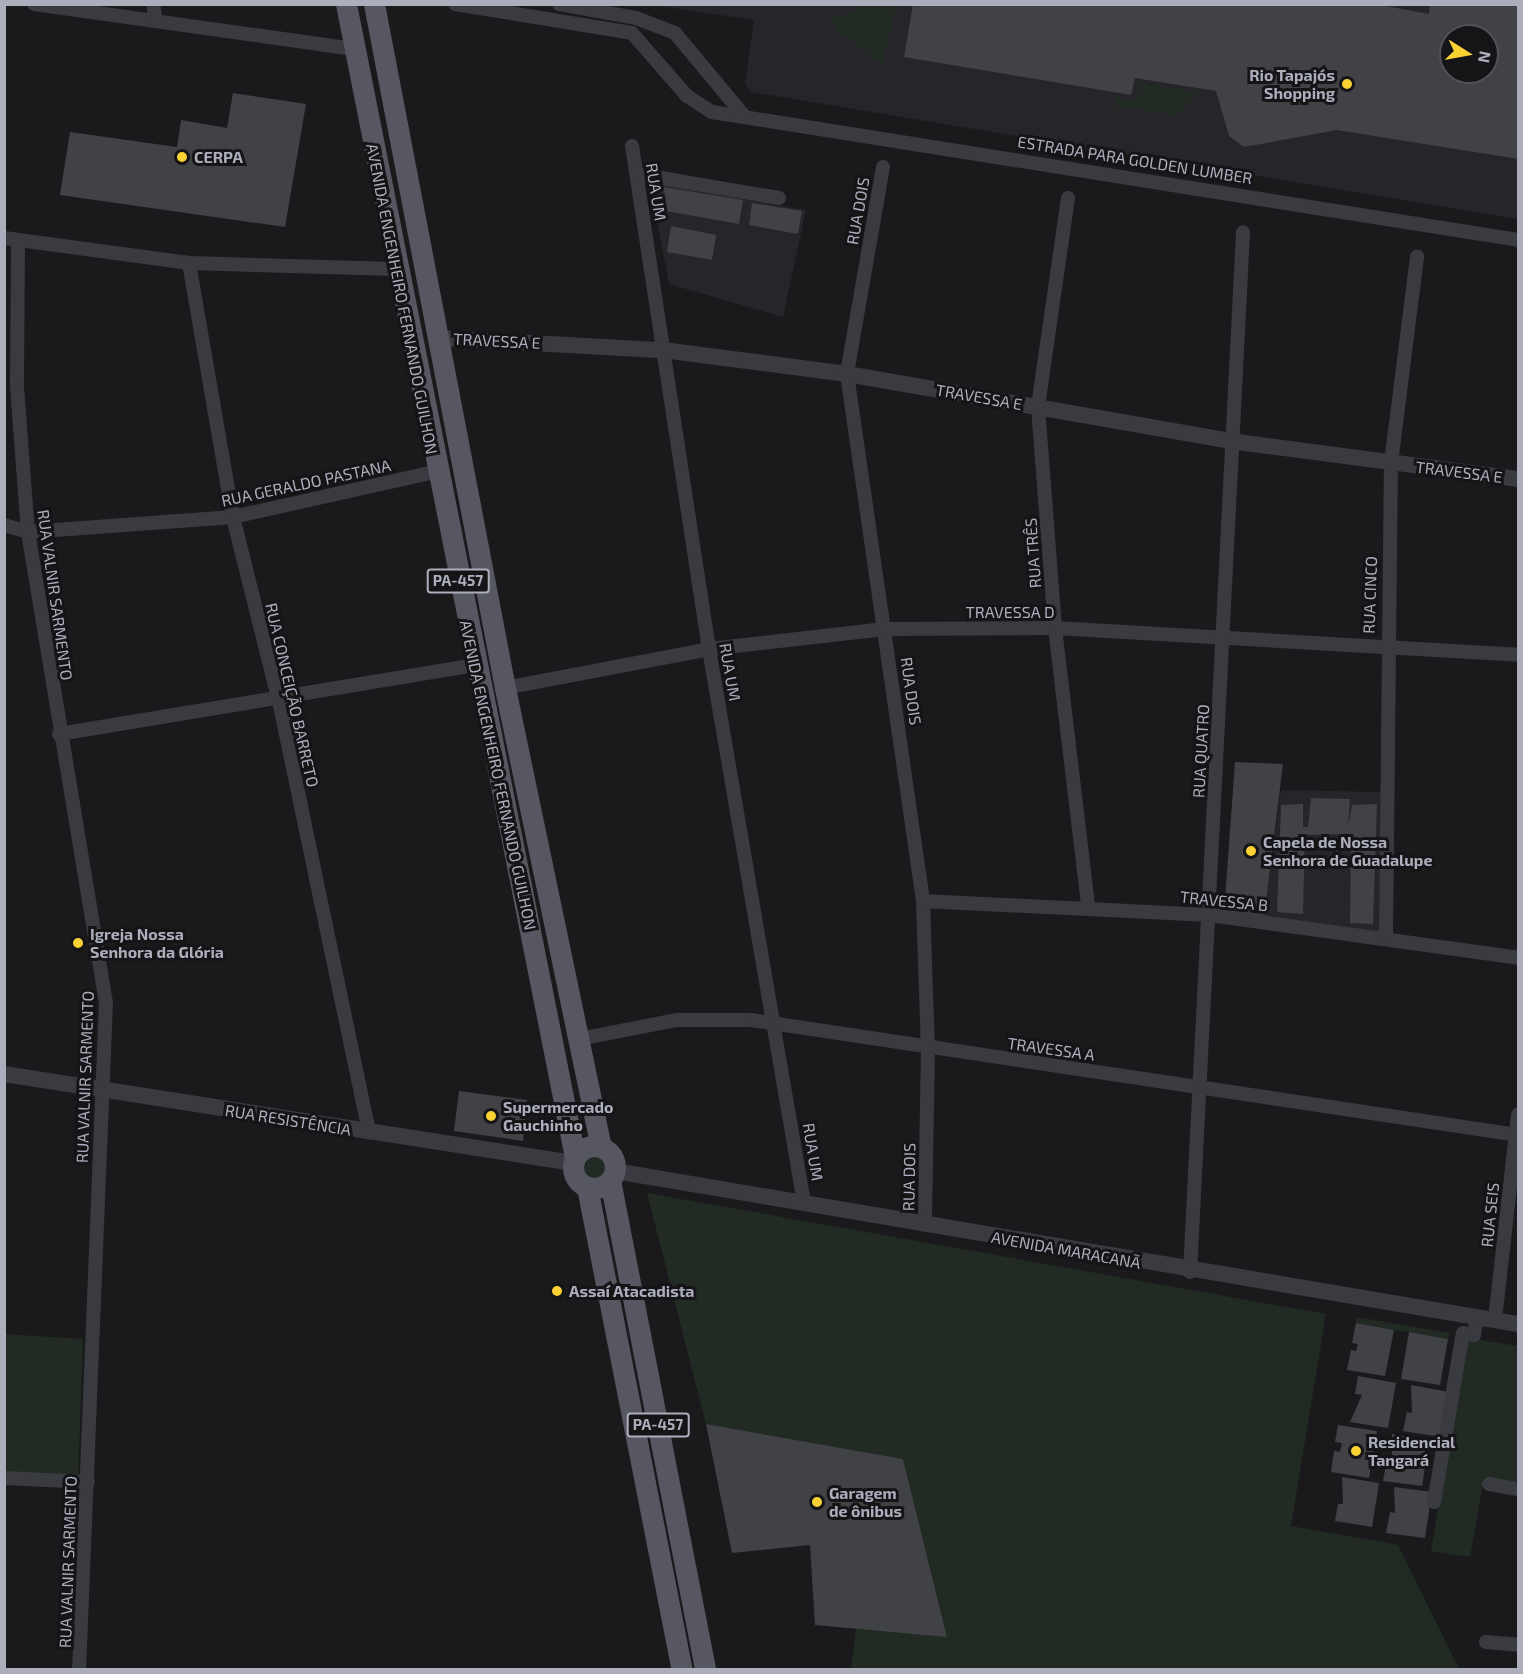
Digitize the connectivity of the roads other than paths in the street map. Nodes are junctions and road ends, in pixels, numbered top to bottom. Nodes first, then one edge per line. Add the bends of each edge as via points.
1 (34, 4) edge
2 (153, 4) edge
3 (346, 4) edge
4 (455, 4) edge
5 (559, 4) edge
6 (378, 6) edge
7 (156, 21) junction
8 (648, 21) junction
9 (638, 35) junction
10 (354, 49) junction
11 (745, 117) junction
12 (632, 146) dead end
13 (883, 166) dead end
14 (638, 174) junction
15 (779, 198) dead end
16 (1068, 198) dead end
17 (1243, 232) dead end
18 (11, 239) edge
19 (1518, 240) edge
20 (1417, 258) dead end
21 (189, 262) junction
22 (395, 269) junction
23 (438, 338) junction
24 (663, 350) junction
25 (847, 374) junction
26 (1038, 407) junction
27 (1230, 441) junction
28 (1391, 463) junction
29 (435, 472) junction
30 (1518, 479) edge
31 (233, 518) junction
32 (4, 525) edge
33 (28, 532) junction
34 (1055, 628) junction
35 (885, 629) junction
36 (1222, 637) junction
37 (709, 649) junction
38 (1385, 649) junction
39 (1518, 655) edge
40 (476, 665) junction
41 (505, 688) junction
42 (279, 701) junction
43 (58, 734) junction
44 (924, 901) junction
45 (1088, 906) junction
46 (1210, 915) junction
47 (1386, 936) junction
48 (1518, 957) edge
49 (777, 1024) junction
50 (579, 1039) junction
51 (928, 1048) junction
52 (4, 1074) edge
53 (1198, 1087) junction
54 (101, 1090) junction
55 (1518, 1114) edge
56 (369, 1133) junction
57 (1517, 1135) edge
58 (601, 1146) junction
59 (574, 1160) junction
60 (613, 1176) junction
61 (587, 1187) junction
62 (804, 1203) junction
63 (925, 1225) junction
64 (1190, 1272) junction
65 (1477, 1317) junction
66 (1495, 1320) junction
67 (1518, 1324) edge
68 (4, 1478) edge
69 (88, 1482) junction
70 (1490, 1484) dead end
71 (1518, 1489) edge
72 (1434, 1502) dead end
73 (1486, 1642) dead end
74 (1518, 1645) edge
75 (79, 1670) edge
76 (682, 1670) edge
77 (705, 1670) edge

1 - 7 street
2 - 7 street
3 - 10 main road, AVENIDA ENGENHEIRO FERNANDO GUILHON / PA-457
4 - 9 street
5 - 8 street
6 - 23 main road, AVENIDA ENGENHEIRO FERNANDO GUILHON / PA-457
7 - 10 street
8 - 9 street
8 - 11 street via 693,48
9 - 11 street, ESTRADA PARA GOLDEN LUMBER via 699,106
10 - 22 main road, AVENIDA ENGENHEIRO FERNANDO GUILHON / PA-457
11 - 19 street, ESTRADA PARA GOLDEN LUMBER
12 - 14 street, RUA UM
13 - 25 street, RUA DOIS
14 - 15 street
14 - 24 street, RUA UM
16 - 26 street, RUA TRÊS
17 - 27 street, RUA QUATRO
18 - 21 street
18 - 33 street, RUA VALNIR SARMENTO
20 - 28 street, RUA CINCO
21 - 22 street
21 - 31 street, RUA CONCEIÇÃO BARRETO
22 - 29 main road, AVENIDA ENGENHEIRO FERNANDO GUILHON / PA-457
23 - 24 street, TRAVESSA E
23 - 41 main road, AVENIDA ENGENHEIRO FERNANDO GUILHON / PA-457
24 - 25 street, TRAVESSA E
24 - 37 street, RUA UM
25 - 26 street, TRAVESSA E
25 - 35 street, RUA DOIS
26 - 27 street, TRAVESSA E
26 - 34 street, RUA TRÊS
27 - 28 street, TRAVESSA E
27 - 36 street, RUA QUATRO
28 - 30 street, TRAVESSA E
28 - 38 street, RUA CINCO
29 - 31 street, RUA GERALDO PASTANA
29 - 40 main road, AVENIDA ENGENHEIRO FERNANDO GUILHON / PA-457
31 - 33 street, RUA GERALDO PASTANA
31 - 42 street, RUA CONCEIÇÃO BARRETO
32 - 33 street, RUA GERALDO PASTANA
33 - 43 street, RUA VALNIR SARMENTO
34 - 35 street, TRAVESSA D
34 - 36 street, TRAVESSA D
34 - 45 street, RUA TRÊS
35 - 37 street, TRAVESSA D
35 - 44 street, RUA DOIS
36 - 38 street, TRAVESSA D
36 - 46 street, RUA QUATRO
37 - 41 street, TRAVESSA D
37 - 49 street, RUA UM
38 - 39 street, TRAVESSA D
38 - 47 street, RUA CINCO
40 - 42 street
40 - 59 main road, AVENIDA ENGENHEIRO FERNANDO GUILHON / PA-457
41 - 50 main road, AVENIDA ENGENHEIRO FERNANDO GUILHON / PA-457
42 - 43 street
42 - 56 street, RUA CONCEIÇÃO BARRETO
43 - 54 street, RUA VALNIR SARMENTO via 104,971
44 - 45 street, TRAVESSA B
44 - 51 street, RUA DOIS
45 - 46 street, TRAVESSA B
46 - 47 street, TRAVESSA B
46 - 53 street, RUA QUATRO
47 - 48 street, TRAVESSA B
49 - 50 street, TRAVESSA A via 677,1020
49 - 51 street, TRAVESSA A
49 - 62 street, RUA UM
50 - 58 main road, AVENIDA ENGENHEIRO FERNANDO GUILHON / PA-457
51 - 53 street, TRAVESSA A
51 - 63 street, RUA DOIS
52 - 54 street, RUA RESISTÊNCIA
53 - 57 street, TRAVESSA A
53 - 64 street, RUA QUATRO
54 - 56 street, RUA RESISTÊNCIA
54 - 69 street, RUA VALNIR SARMENTO
55 - 57 street, RUA SEIS
56 - 59 street, RUA RESISTÊNCIA
57 - 66 street, RUA SEIS
58 - 59 main road via 585,1147
58 - 60 main road, AVENIDA ENGENHEIRO FERNANDO GUILHON / PA-457 via 613,1156
59 - 61 main road, AVENIDA ENGENHEIRO FERNANDO GUILHON / PA-457 via 575,1178
60 - 61 main road
60 - 62 street, AVENIDA MARACANÃ
60 - 77 main road, AVENIDA ENGENHEIRO FERNANDO GUILHON / PA-457
61 - 76 main road, AVENIDA ENGENHEIRO FERNANDO GUILHON / PA-457
62 - 63 street, AVENIDA MARACANÃ
63 - 64 street, AVENIDA MARACANÃ
64 - 65 street, AVENIDA MARACANÃ
65 - 66 street, AVENIDA MARACANÃ
65 - 72 street via 1474,1335 1463,1333
66 - 67 street, AVENIDA MARACANÃ
68 - 69 street
69 - 75 street, RUA VALNIR SARMENTO
70 - 71 street
73 - 74 street

